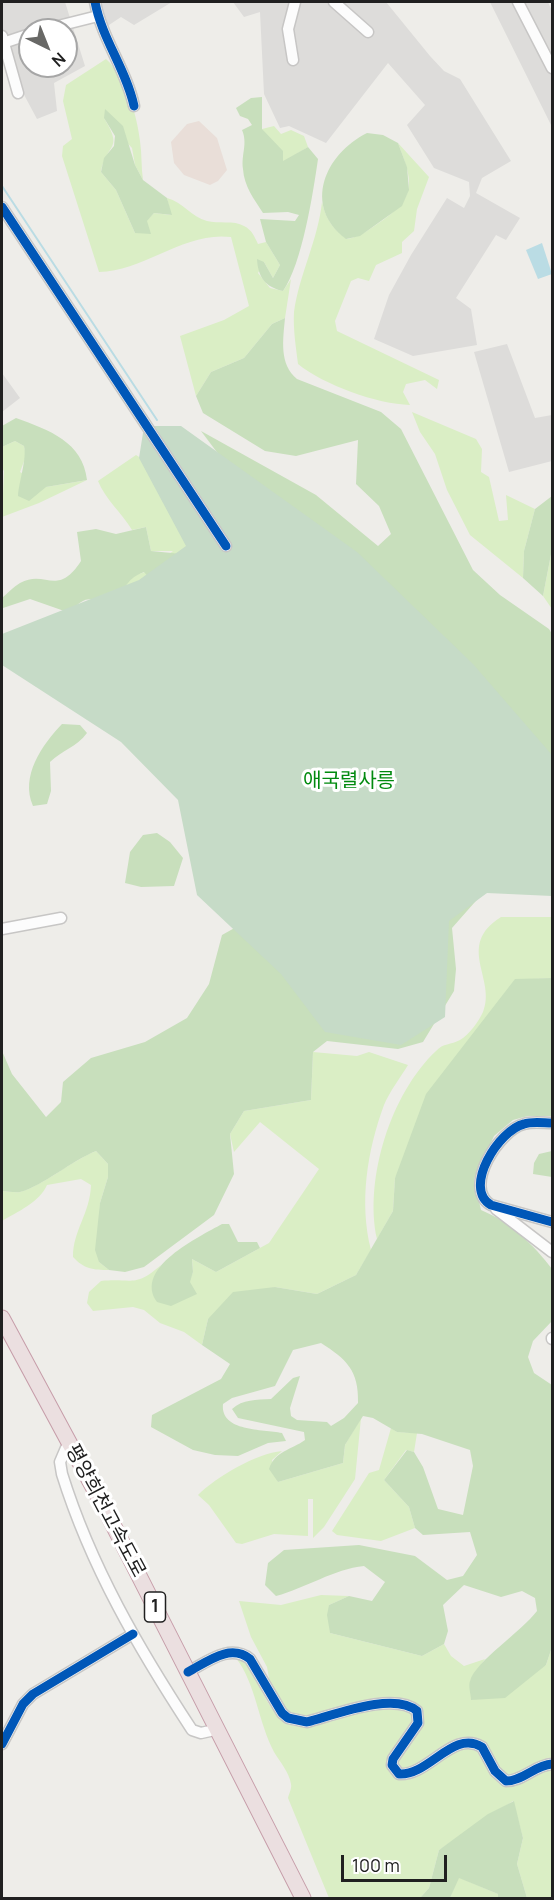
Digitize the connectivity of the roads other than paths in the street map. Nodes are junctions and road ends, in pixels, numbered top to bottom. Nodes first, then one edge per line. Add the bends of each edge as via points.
1 (95, 2) edge
2 (295, 2) edge
3 (334, 2) edge
4 (519, 2) edge
5 (98, 16) junction
6 (78, 21) edge
7 (368, 32) dead end
8 (18, 37) edge
9 (2, 40) edge
10 (293, 60) dead end
11 (552, 68) edge
12 (18, 93) dead end
13 (134, 106) dead end
14 (2, 207) edge
15 (226, 546) dead end
16 (61, 918) dead end
17 (2, 929) edge
18 (552, 1123) edge
19 (491, 1205) junction
20 (552, 1222) edge
21 (552, 1252) edge
22 (2, 1318) edge
23 (2, 1331) edge
24 (66, 1448) junction
25 (133, 1634) junction
26 (188, 1672) junction
27 (210, 1731) junction
28 (2, 1744) edge
29 (552, 1764) edge
30 (298, 1899) edge
31 (303, 1899) edge

1 - 5 street
2 - 10 street via 288,29
3 - 7 street
4 - 11 street
5 - 6 street
5 - 13 street
8 - 9 street
9 - 12 street
14 - 15 street
16 - 17 street
18 - 19 street via 524,1124 497,1144 479,1190
19 - 20 street
19 - 21 street
22 - 26 highway, 평양희천고속도로 / 1
23 - 24 highway, 평양희천고속도로 / 1
24 - 25 street via 60,1462 72,1506 103,1582
24 - 27 highway, 평양희천고속도로 / 1
25 - 27 street via 192,1730
25 - 28 street via 33,1694 23,1704
26 - 29 street via 229,1652 243,1653 282,1713 296,1721 307,1722 381,1703 407,1703 417,1711 418,1723 393,1759 392,1765 399,1774 413,1772 466,1742 482,1747 495,1771 506,1781
26 - 31 highway, 평양희천고속도로 / 1
27 - 30 highway, 평양희천고속도로 / 1

